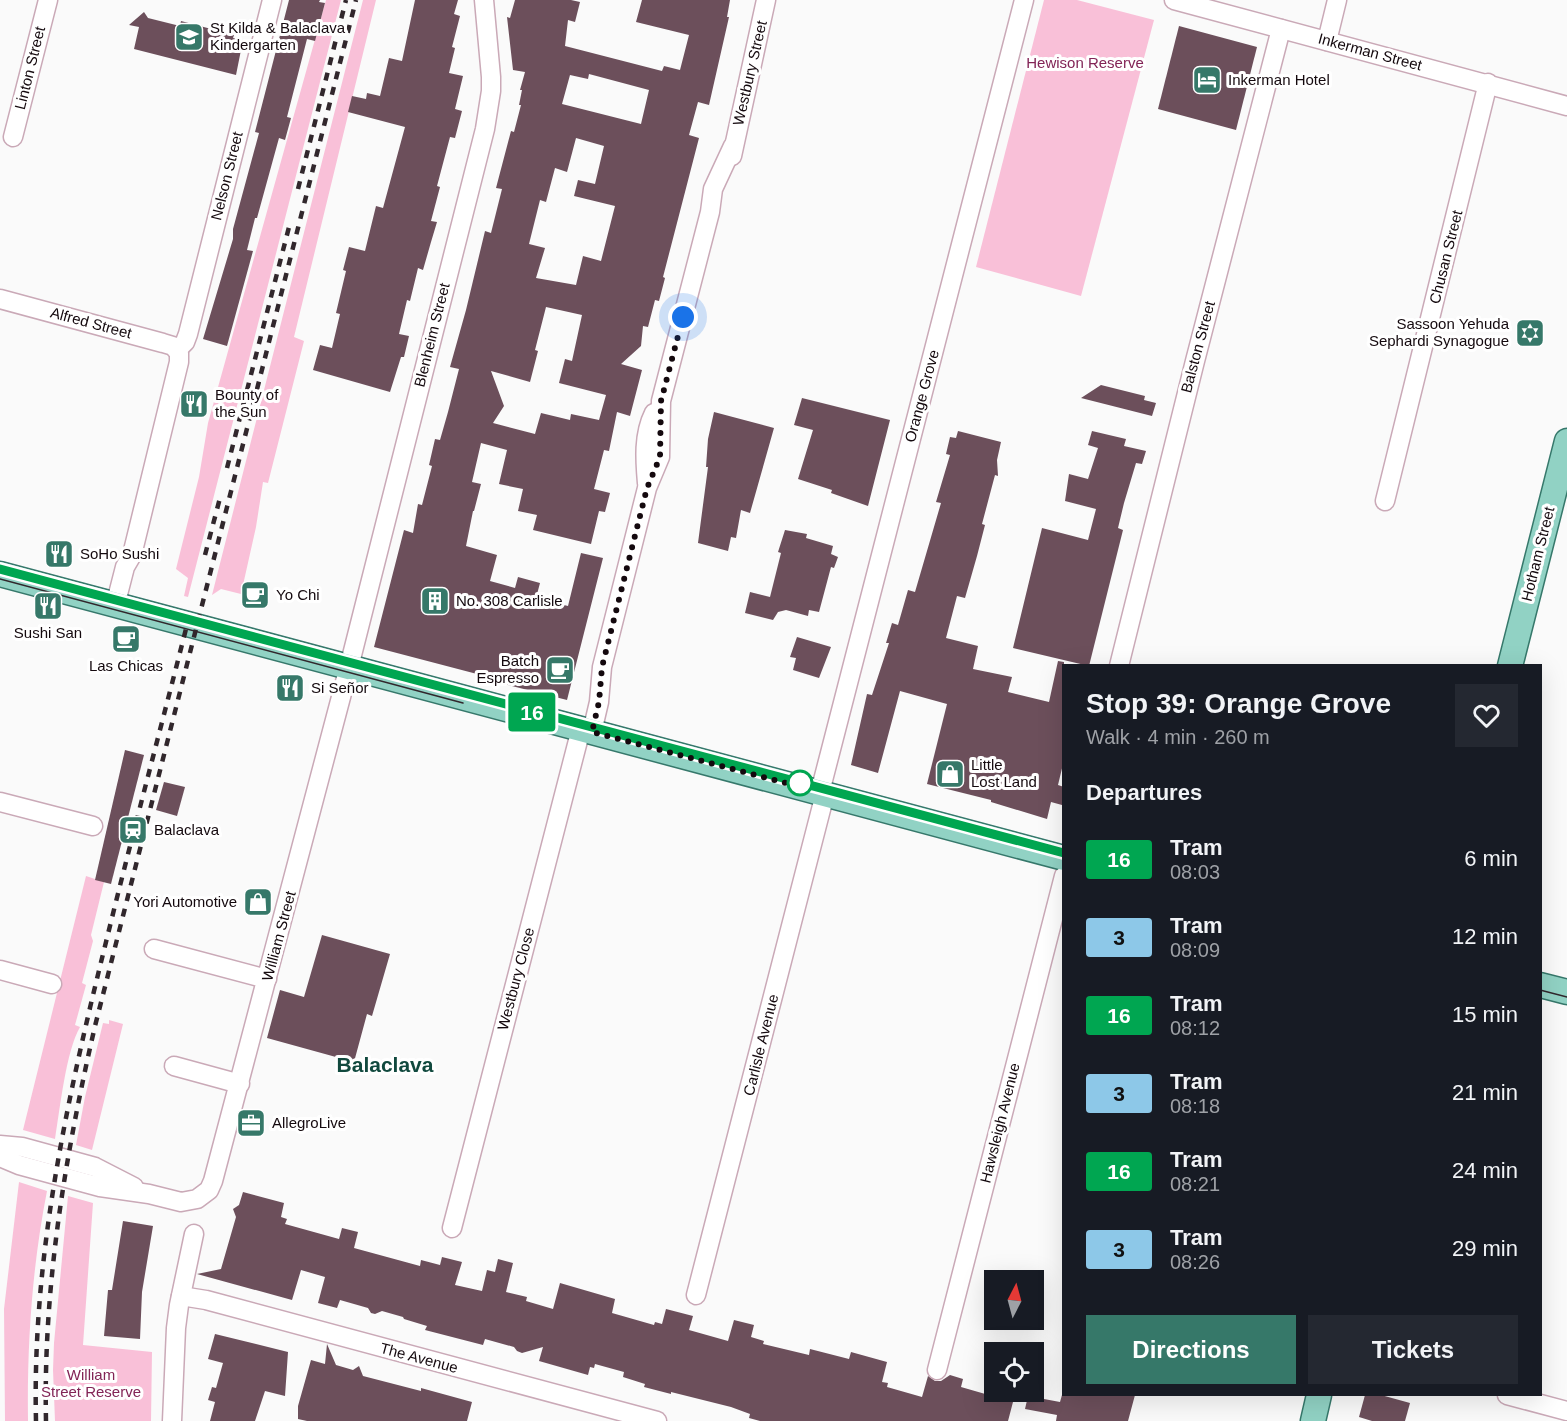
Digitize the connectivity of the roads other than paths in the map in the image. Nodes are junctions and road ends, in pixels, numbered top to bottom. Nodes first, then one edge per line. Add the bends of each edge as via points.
1 (48, 0) edge
2 (272, 0) edge
3 (484, 0) edge
4 (766, 0) edge
5 (1024, 0) edge
6 (1174, 0) edge
7 (1337, 0) edge
8 (1238, 8) edge
9 (1281, 29) junction
10 (1326, 41) junction
11 (1488, 83) junction
12 (1567, 106) edge
13 (13, 137) dead end
14 (0, 298) edge
15 (178, 351) junction
16 (1567, 441) edge
17 (1385, 501) dead end
18 (0, 574) edge
19 (115, 606) junction
20 (1119, 664) edge
21 (1510, 664) edge
22 (349, 668) junction
23 (583, 730) junction
24 (823, 793) junction
25 (0, 802) edge
26 (93, 826) dead end
27 (1062, 857) edge
28 (1062, 884) edge
29 (154, 949) dead end
30 (0, 970) edge
31 (267, 979) junction
32 (52, 984) dead end
33 (1542, 986) edge
34 (1567, 992) edge
35 (174, 1066) dead end
36 (240, 1084) junction
37 (0, 1145) edge
38 (0, 1157) edge
39 (149, 1194) junction
40 (452, 1228) dead end
41 (194, 1234) dead end
42 (696, 1295) dead end
43 (181, 1296) junction
44 (937, 1370) dead end
45 (1319, 1396) edge
46 (1511, 1396) edge
47 (1567, 1411) edge
48 (172, 1421) edge
49 (657, 1421) edge
50 (1312, 1421) edge

1 - 13 street, Linton Street
2 - 15 street, Nelson Street via 188,334
3 - 22 street, Blenheim Street via 491,77 488,114
4 - 23 street, Westbury Street via 733,146 712,189 710,212 661,401 660,457 647,488 602,667 599,702
5 - 24 street, Orange Grove
6 - 8 street, Inkerman Street
7 - 10 street
8 - 9 street, Inkerman Street
9 - 10 street, Inkerman Street
9 - 20 street, Balston Street
10 - 11 street, Inkerman Street
11 - 12 street, Inkerman Street
11 - 17 street, Chusan Street
14 - 15 street, Alfred Street via 163,343
15 - 19 street, Nelson Street via 179,362 131,558
16 - 21 main road, Hotham Street
18 - 19 main road
19 - 22 main road
22 - 23 main road
22 - 31 street, William Street
23 - 24 main road
23 - 40 street, Westbury Close
24 - 27 main road
24 - 42 street, Carlisle Avenue
25 - 26 street
28 - 44 street, Hawsleigh Avenue
29 - 31 street
30 - 32 street
31 - 36 street, William Street
33 - 34 main road
35 - 36 street
36 - 39 street, William Street via 209,1190 189,1202
37 - 39 street via 95,1167
38 - 39 street via 100,1187
41 - 43 street
43 - 48 street
43 - 49 street, The Avenue
45 - 50 main road
46 - 47 street

